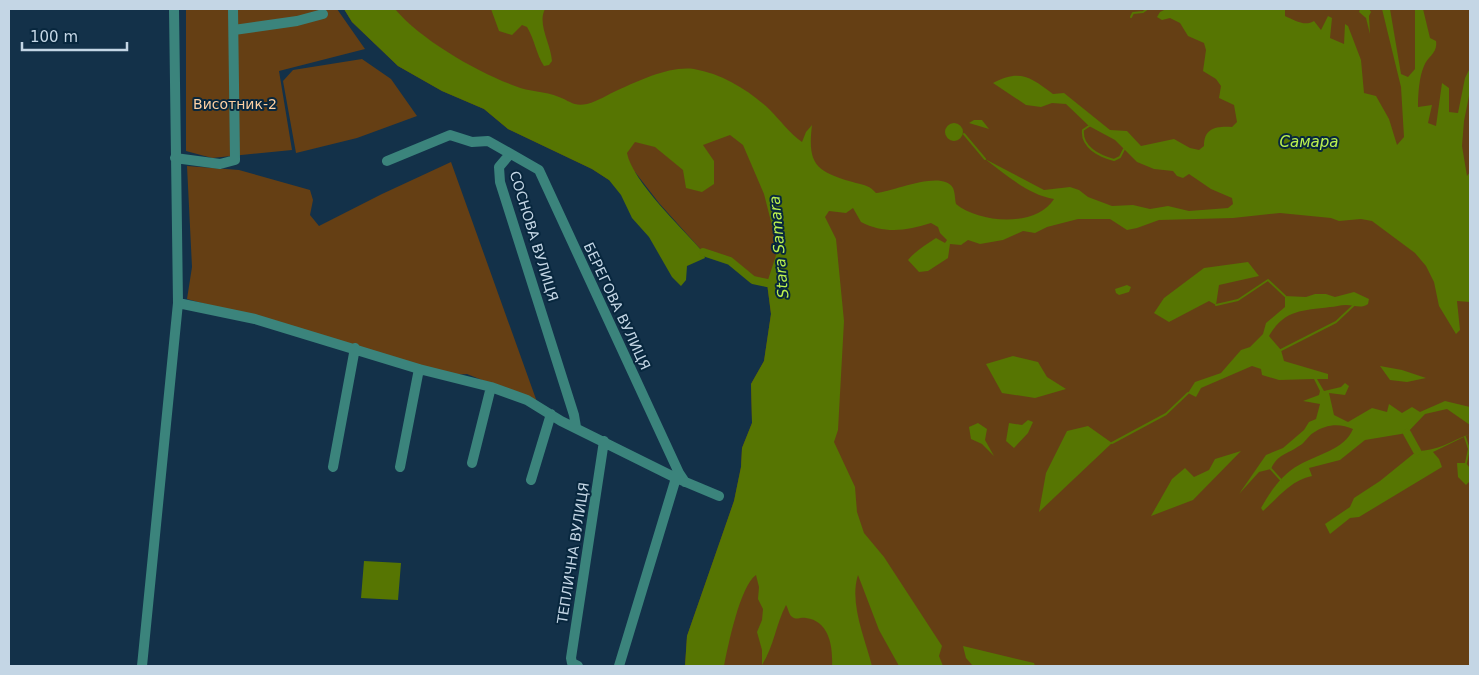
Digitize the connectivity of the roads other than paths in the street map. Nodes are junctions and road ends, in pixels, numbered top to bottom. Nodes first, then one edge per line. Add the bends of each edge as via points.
1 (174, 9) edge
2 (233, 9) edge
3 (323, 14) dead end
4 (234, 30) junction
5 (510, 154) junction
6 (175, 158) junction
7 (387, 161) dead end
8 (178, 303) junction
9 (355, 348) junction
10 (419, 369) junction
11 (490, 387) junction
12 (551, 414) junction
13 (576, 427) junction
14 (604, 441) junction
15 (472, 463) dead end
16 (333, 467) dead end
17 (400, 467) dead end
18 (531, 480) dead end
19 (680, 480) junction
20 (719, 496) dead end
21 (142, 666) edge
22 (578, 666) edge
23 (619, 666) edge

1 - 6 street
2 - 4 street
3 - 4 street
4 - 6 street via 235,160 220,164
5 - 7 street, СОСНОВА ВУЛИЦЯ via 488,141 472,142 450,135
5 - 13 street, СОСНОВА ВУЛИЦЯ via 499,167 500,182
5 - 19 street, БЕРЕГОВА ВУЛИЦЯ via 540,170
6 - 8 street
8 - 9 street via 239,315
8 - 21 street
9 - 10 street
9 - 16 street
10 - 11 street
10 - 17 street
11 - 12 street via 527,400
11 - 15 street
12 - 13 street
12 - 18 street
13 - 14 street
14 - 19 street
14 - 22 street, ТЕПЛИЧНА ВУЛИЦЯ via 571,658 572,663
19 - 20 street
19 - 23 street

